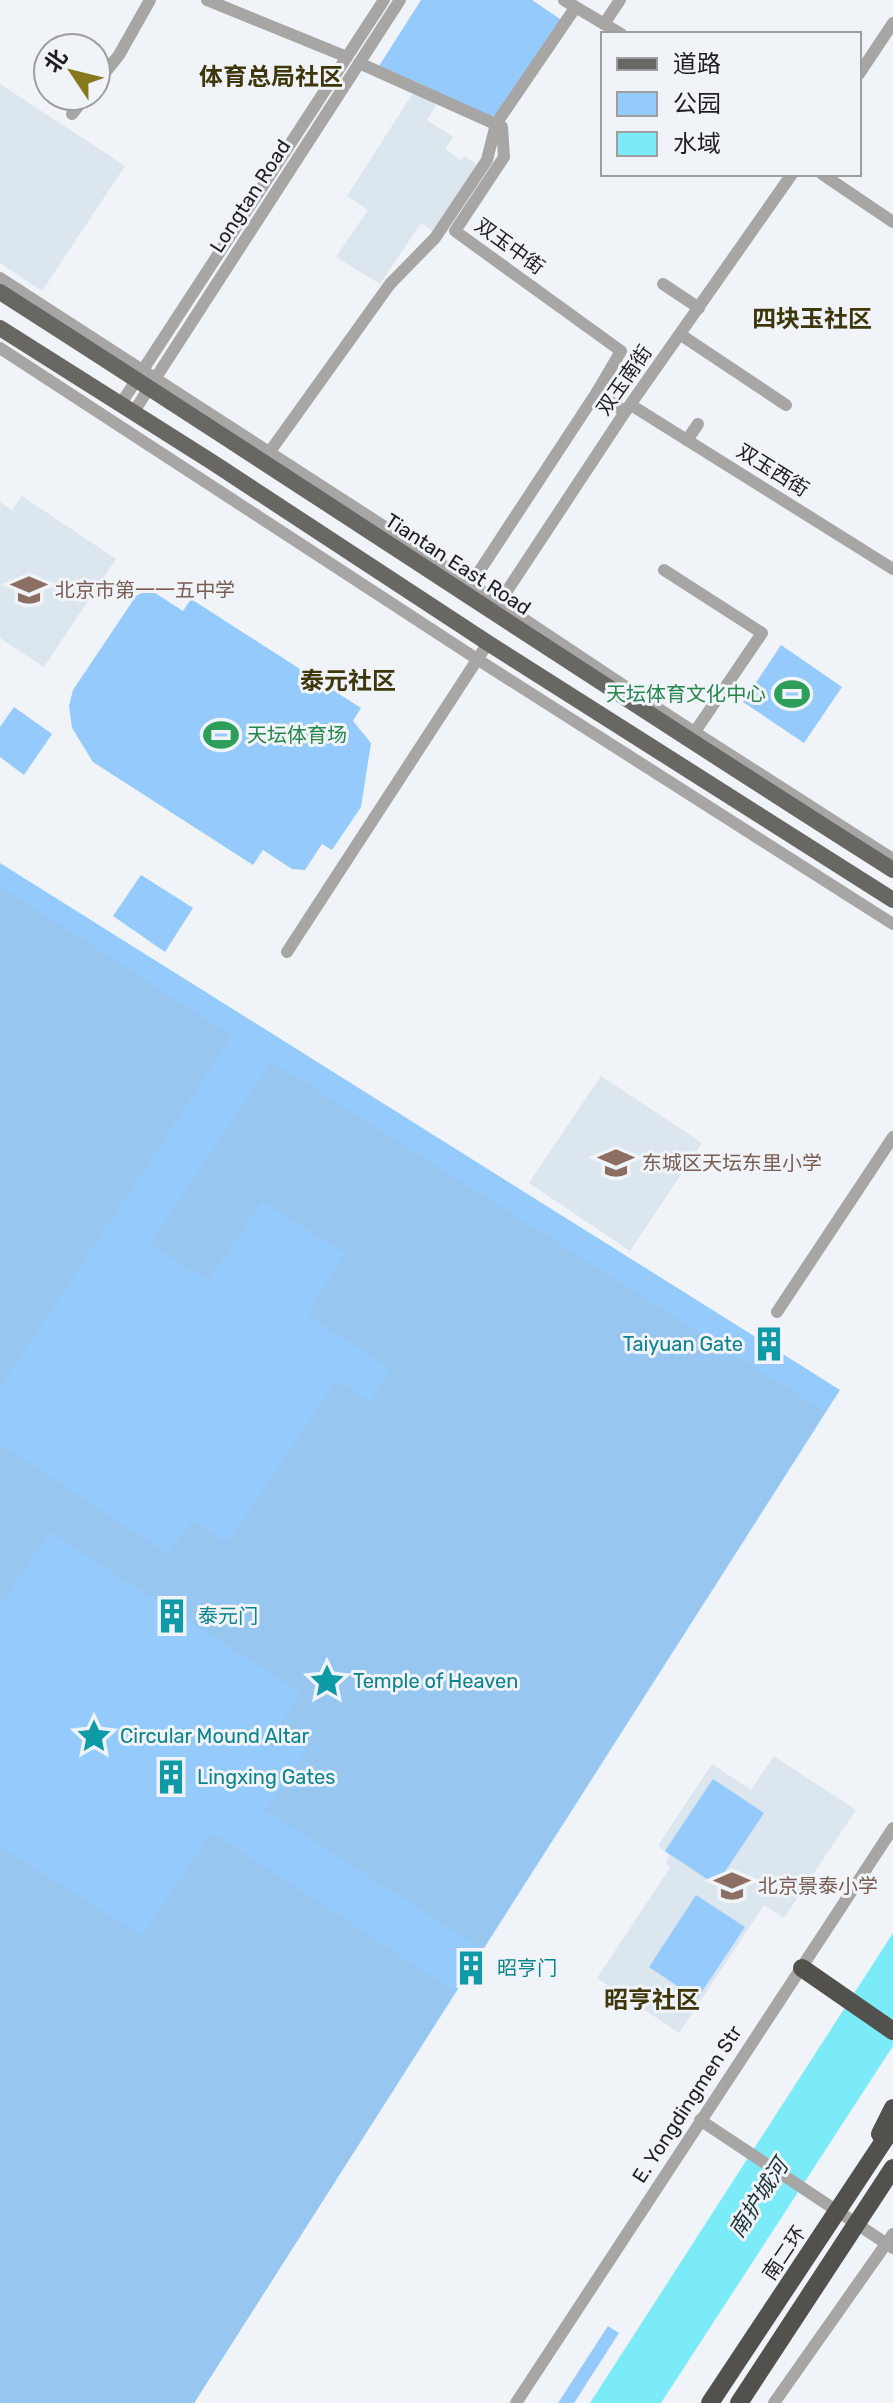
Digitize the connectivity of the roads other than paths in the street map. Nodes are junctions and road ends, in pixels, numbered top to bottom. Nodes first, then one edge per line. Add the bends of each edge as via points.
1 (150, 0) edge
2 (207, 0) edge
3 (384, 0) edge
4 (400, 0) edge
5 (564, 0) edge
6 (620, 0) edge
7 (575, 8) junction
8 (893, 23) edge
9 (604, 24) junction
10 (618, 32) edge
11 (347, 57) junction
12 (359, 63) junction
13 (112, 64) edge
14 (861, 71) edge
15 (496, 124) junction
16 (791, 176) edge
17 (825, 176) edge
18 (891, 216) edge
19 (0, 278) edge
20 (663, 284) dead end
21 (0, 292) edge
22 (699, 308) junction
23 (681, 335) junction
24 (2, 342) edge
25 (146, 379) junction
26 (597, 392) junction
27 (786, 405) dead end
28 (628, 408) junction
29 (127, 409) junction
30 (698, 424) dead end
31 (687, 440) junction
32 (266, 456) junction
33 (893, 569) edge
34 (664, 570) dead end
35 (468, 588) junction
36 (497, 607) junction
37 (488, 643) junction
38 (477, 659) junction
39 (692, 736) junction
40 (893, 859) edge
41 (893, 870) edge
42 (893, 900) edge
43 (893, 924) edge
44 (287, 952) dead end
45 (893, 1137) edge
46 (777, 1312) dead end
47 (893, 1828) edge
48 (805, 1963) junction
49 (834, 1983) junction
50 (893, 2016) edge
51 (893, 2031) edge
52 (893, 2108) edge
53 (700, 2120) junction
54 (893, 2127) edge
55 (893, 2168) edge
56 (862, 2173) junction
57 (891, 2242) edge
58 (516, 2403) edge
59 (710, 2403) edge
60 (739, 2403) edge
61 (774, 2403) edge

1 - 13 street
2 - 11 street
3 - 11 street, Longtan Road
4 - 12 street, Longtan Road
5 - 7 street
6 - 9 street
7 - 9 street
7 - 15 street
8 - 14 street
9 - 10 street
11 - 25 street, Longtan Road
12 - 15 street
12 - 25 street, Longtan Road
15 - 26 street, 双玉中街 via 502,127 504,157 455,231 621,351
15 - 32 street via 487,160 435,238 390,284
16 - 22 street, 双玉南街
17 - 18 street
19 - 25 street
20 - 22 street
21 - 25 main road, Tiantan East Road
22 - 23 street, 双玉南街
23 - 27 street
23 - 28 street, 双玉南街
24 - 29 main road
24 - 38 street
25 - 29 street, Longtan Road
25 - 32 main road, Tiantan East Road
26 - 28 street
26 - 35 street
28 - 31 street, 双玉西街
28 - 36 street, 双玉南街
29 - 37 main road
30 - 31 street
31 - 33 street, 双玉西街
32 - 35 main road, Tiantan East Road
34 - 39 street via 762,633
35 - 36 main road, Tiantan East Road
36 - 39 main road, Tiantan East Road
37 - 38 street
37 - 42 main road
38 - 43 street
38 - 44 street
39 - 40 street
39 - 41 main road, Tiantan East Road
45 - 46 street
47 - 48 street, E. Yongdingmen Str
48 - 49 highway
48 - 53 street, E. Yongdingmen Str
49 - 50 highway
49 - 51 highway
52 - 56 highway
53 - 57 street
53 - 58 street, E. Yongdingmen Str
54 - 56 highway, 南二环
55 - 60 highway
56 - 59 highway, 南二环
57 - 61 street

